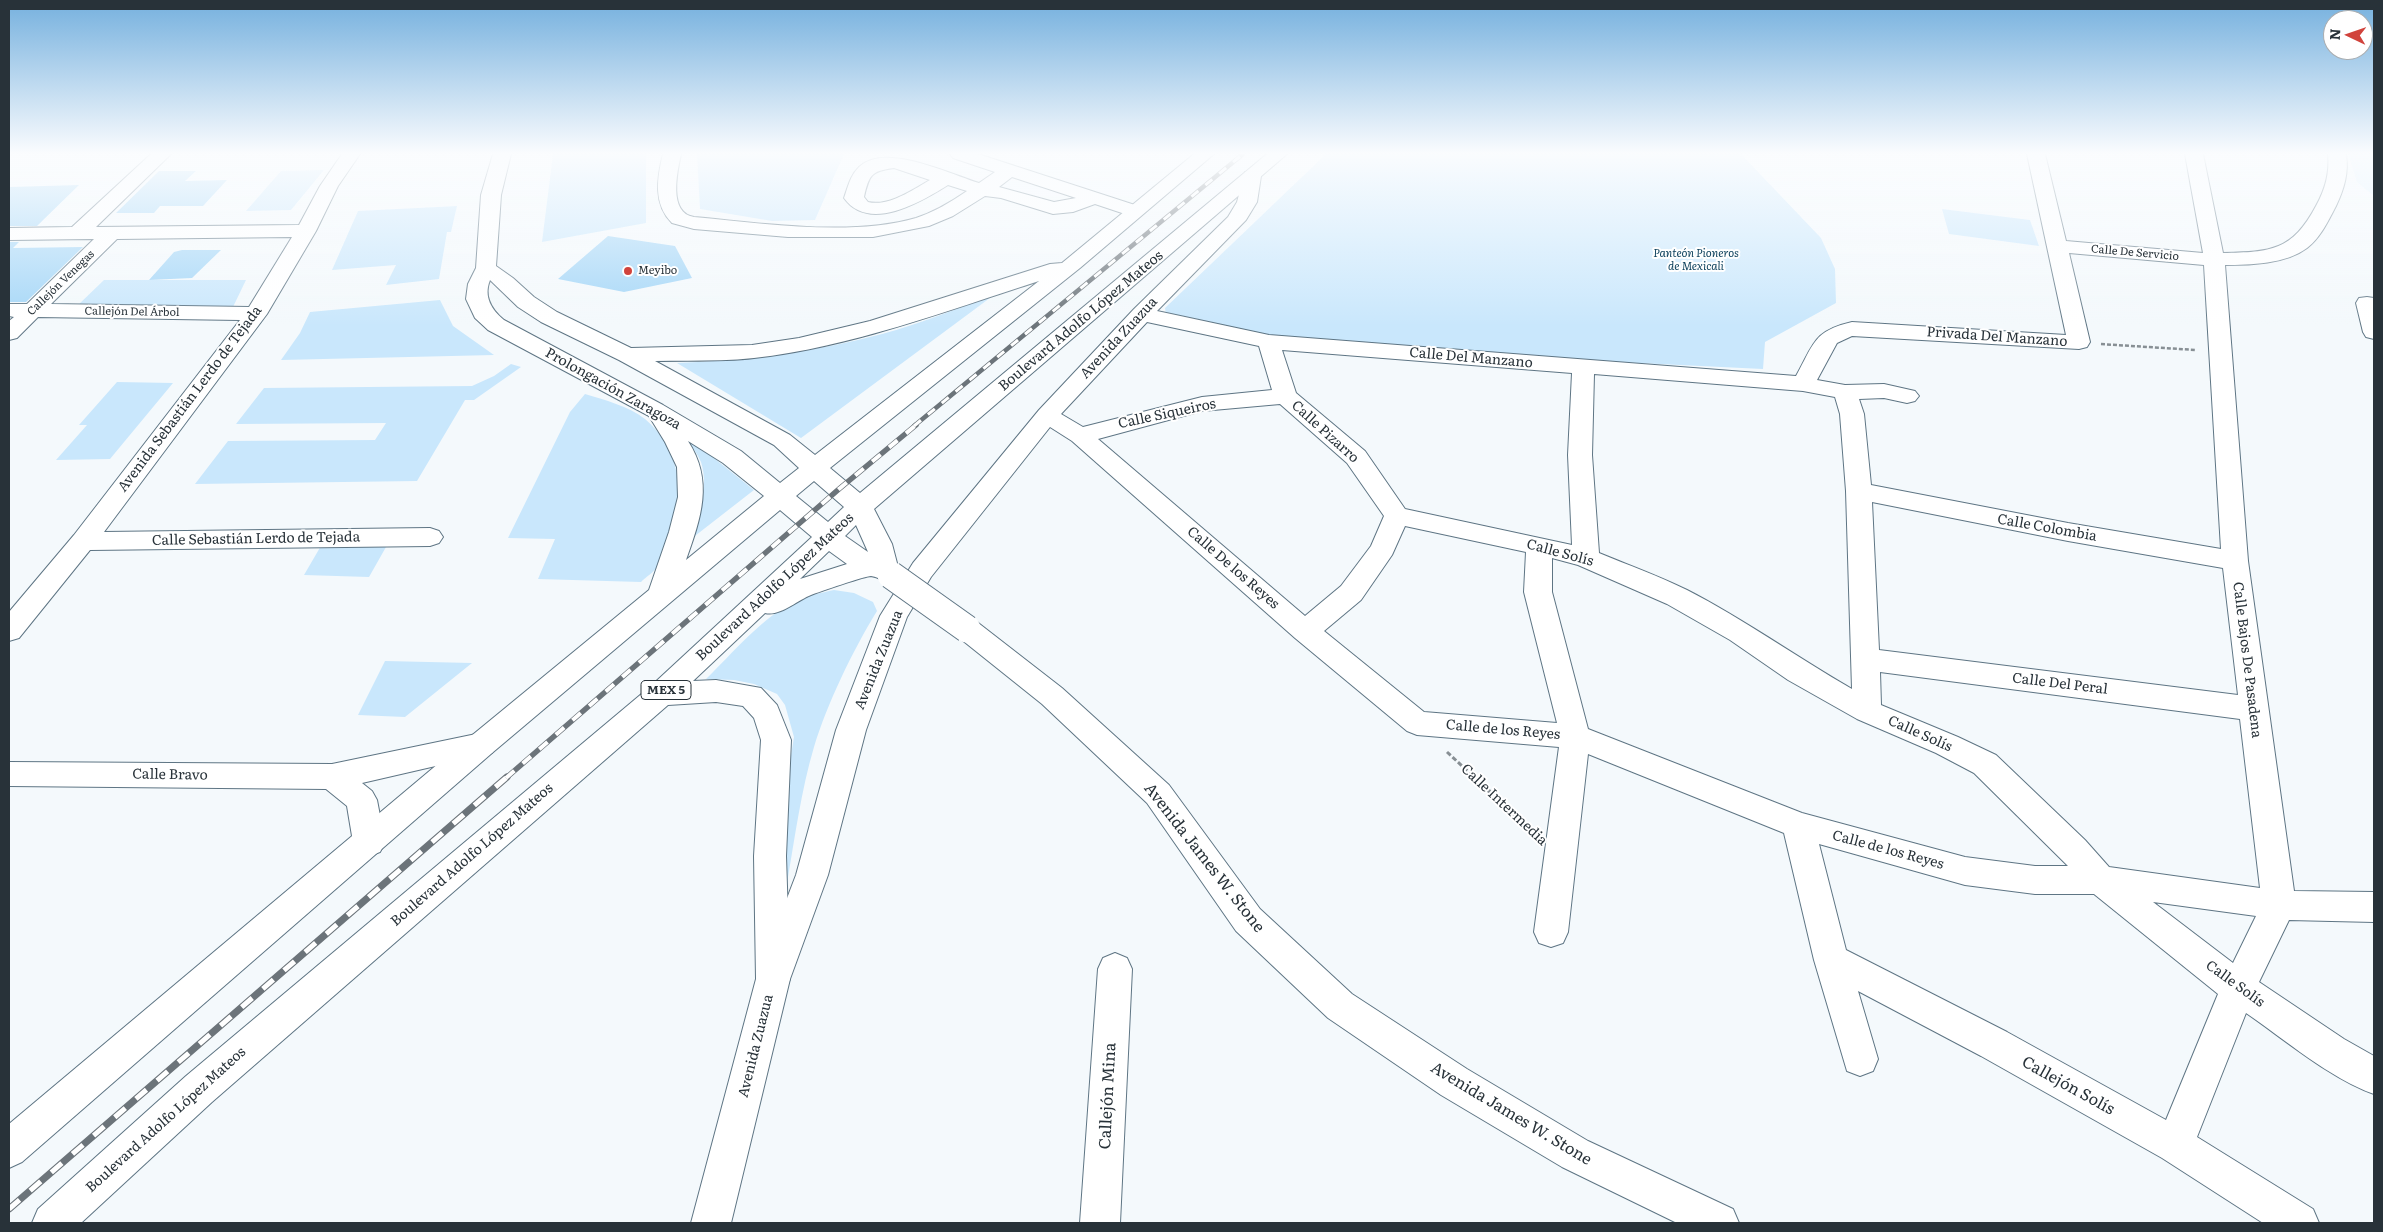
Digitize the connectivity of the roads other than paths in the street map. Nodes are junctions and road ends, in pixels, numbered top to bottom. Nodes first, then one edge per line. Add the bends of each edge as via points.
1 (101, 211) edge
2 (316, 211) edge
3 (490, 211) edge
4 (672, 211) edge
5 (950, 211) edge
6 (1210, 211) edge
7 (1241, 211) edge
8 (2048, 211) edge
9 (2205, 211) edge
10 (2323, 211) edge
11 (1134, 212) edge
12 (306, 231) junction
13 (78, 233) junction
14 (112, 233) junction
15 (9, 234) edge
16 (2056, 246) junction
17 (2214, 260) junction
18 (1073, 264) junction
19 (486, 268) junction
20 (2367, 303) dead end
21 (9, 310) edge
22 (34, 310) junction
23 (256, 314) junction
24 (1142, 314) junction
25 (2374, 332) edge
26 (9, 333) edge
27 (1269, 342) junction
28 (627, 355) junction
29 (1583, 368) junction
30 (1803, 384) junction
31 (1845, 392) junction
32 (1286, 396) junction
33 (1907, 396) dead end
34 (655, 410) junction
35 (1047, 415) junction
36 (1080, 436) junction
37 (814, 468) junction
38 (1859, 491) junction
39 (780, 496) junction
40 (860, 507) junction
41 (1397, 516) junction
42 (828, 537) junction
43 (430, 538) dead end
44 (83, 541) junction
45 (1539, 546) junction
46 (1586, 558) junction
47 (2235, 560) junction
48 (883, 571) junction
49 (660, 597) junction
50 (743, 617) junction
51 (9, 631) edge
52 (1305, 631) junction
53 (1866, 659) junction
54 (661, 694) junction
55 (2254, 710) junction
56 (1867, 711) junction
57 (1417, 723) joint
58 (1575, 736) junction
59 (481, 745) junction
60 (9, 774) edge
61 (332, 777) junction
62 (1798, 825) junction
63 (369, 842) junction
64 (2100, 880) junction
65 (2279, 905) junction
66 (2374, 907) edge
67 (1550, 932) dead end
68 (1831, 960) junction
69 (1116, 970) dead end
70 (773, 979) junction
71 (2238, 988) junction
72 (1860, 1059) dead end
73 (2374, 1076) edge
74 (2175, 1145) junction
75 (9, 1149) edge
76 (52, 1223) edge
77 (712, 1223) edge
78 (1100, 1223) edge
79 (1719, 1223) edge
80 (2299, 1223) edge

1 - 13 street, Callejón Venegas
2 - 12 street, Avenida Sebastián Lerdo de Tejada
3 - 19 street, Prolongación Zaragoza
4 - 5 street via 680,219 743,228 874,230 919,222
6 - 40 street, Boulevard Adolfo López Mateos / MEX 5
7 - 24 street, Avenida Zuazua
8 - 16 street
9 - 17 street, Calle Bajos De Pasadena
10 - 17 street, Calle De Servicio via 2311,234 2295,247 2272,256
11 - 18 street
12 - 14 street
12 - 23 street, Avenida Sebastián Lerdo de Tejada
13 - 14 street
13 - 15 street
14 - 22 street, Callejón Venegas
16 - 17 street, Calle De Servicio
16 - 30 street, Privada Del Manzano via 2079,342 1852,329 1838,332 1828,339
17 - 47 street, Calle Bajos De Pasadena
18 - 28 street via 877,326 799,345 752,352
18 - 37 street
19 - 28 street via 526,302
19 - 34 street, Prolongación Zaragoza via 478,284 477,299 483,313 496,325
20 - 25 street
21 - 22 street, Callejón Del Árbol
22 - 23 street, Callejón Del Árbol
22 - 26 street, Callejón Venegas
23 - 44 street, Avenida Sebastián Lerdo de Tejada
24 - 27 street, Calle Del Manzano
24 - 35 street, Avenida Zuazua
27 - 29 street, Calle Del Manzano
27 - 32 street, Calle Pizarro
28 - 37 street via 782,440
29 - 30 street, Calle Del Manzano
29 - 46 street via 1580,455
30 - 31 street
31 - 33 street via 1884,391
31 - 38 street via 1852,414
32 - 36 street, Calle Siqueiros via 1202,404
32 - 41 street, Calle Pizarro via 1356,457
34 - 39 street, Prolongación Zaragoza via 732,457
34 - 49 street via 690,468 691,501
35 - 36 street, Calle De los Reyes
35 - 70 street, Avenida Zuazua via 922,570 894,616 851,730 812,875
36 - 52 street, Calle De los Reyes
37 - 39 street
37 - 40 street
38 - 47 street, Calle Colombia via 2068,532
38 - 53 street
39 - 42 street, Prolongación Zaragoza
39 - 49 street
40 - 42 street, Boulevard Adolfo López Mateos / MEX 5
40 - 48 street via 878,544
41 - 45 street, Calle Solís
41 - 52 street via 1383,549 1351,593
42 - 48 street, Avenida James W. Stone via 850,555
42 - 50 street, Boulevard Adolfo López Mateos / MEX 5
43 - 44 street, Calle Sebastián Lerdo de Tejada
44 - 51 street, Avenida Sebastián Lerdo de Tejada
45 - 46 street, Calle Solís
45 - 58 street, Calle Intermedia via 1538,592
46 - 56 street, Calle Solís via 1677,597
47 - 55 street, Calle Bajos De Pasadena
48 - 50 street via 802,588
48 - 79 street, Avenida James W. Stone, bridge via 967,630 1052,696 1158,794 1248,920 1340,1006 1454,1082 1575,1154
49 - 59 street
50 - 54 street, Boulevard Adolfo López Mateos / MEX 5
52 - 57 street, Calle De los Reyes
53 - 55 street, Calle Del Peral
53 - 56 street
54 - 70 street via 716,691 751,696 767,713 776,740 770,856
54 - 76 street, Boulevard Adolfo López Mateos / MEX 5 via 199,1089
55 - 65 street, Calle Bajos De Pasadena
56 - 64 street, Calle Solís via 1985,764 2074,850
57 - 58 street, Calle de los Reyes
58 - 62 street, Calle de los Reyes
58 - 67 street, Calle Intermedia
59 - 61 street, Calle Bravo
59 - 63 street
60 - 61 street, Calle Bravo
61 - 63 street via 361,800
62 - 64 street, Calle de los Reyes via 1965,871 2035,880
62 - 68 street
63 - 75 street
64 - 65 street, Calle de los Reyes
64 - 71 street, Calle Solís
65 - 66 street, Calle de los Reyes
65 - 71 street
68 - 72 street
68 - 74 street, Callejón Solís via 1994,1044
69 - 78 street, Callejón Mina
70 - 77 street, Avenida Zuazua
71 - 73 street, Calle Solís
71 - 74 street
74 - 80 street, Callejón Solís

